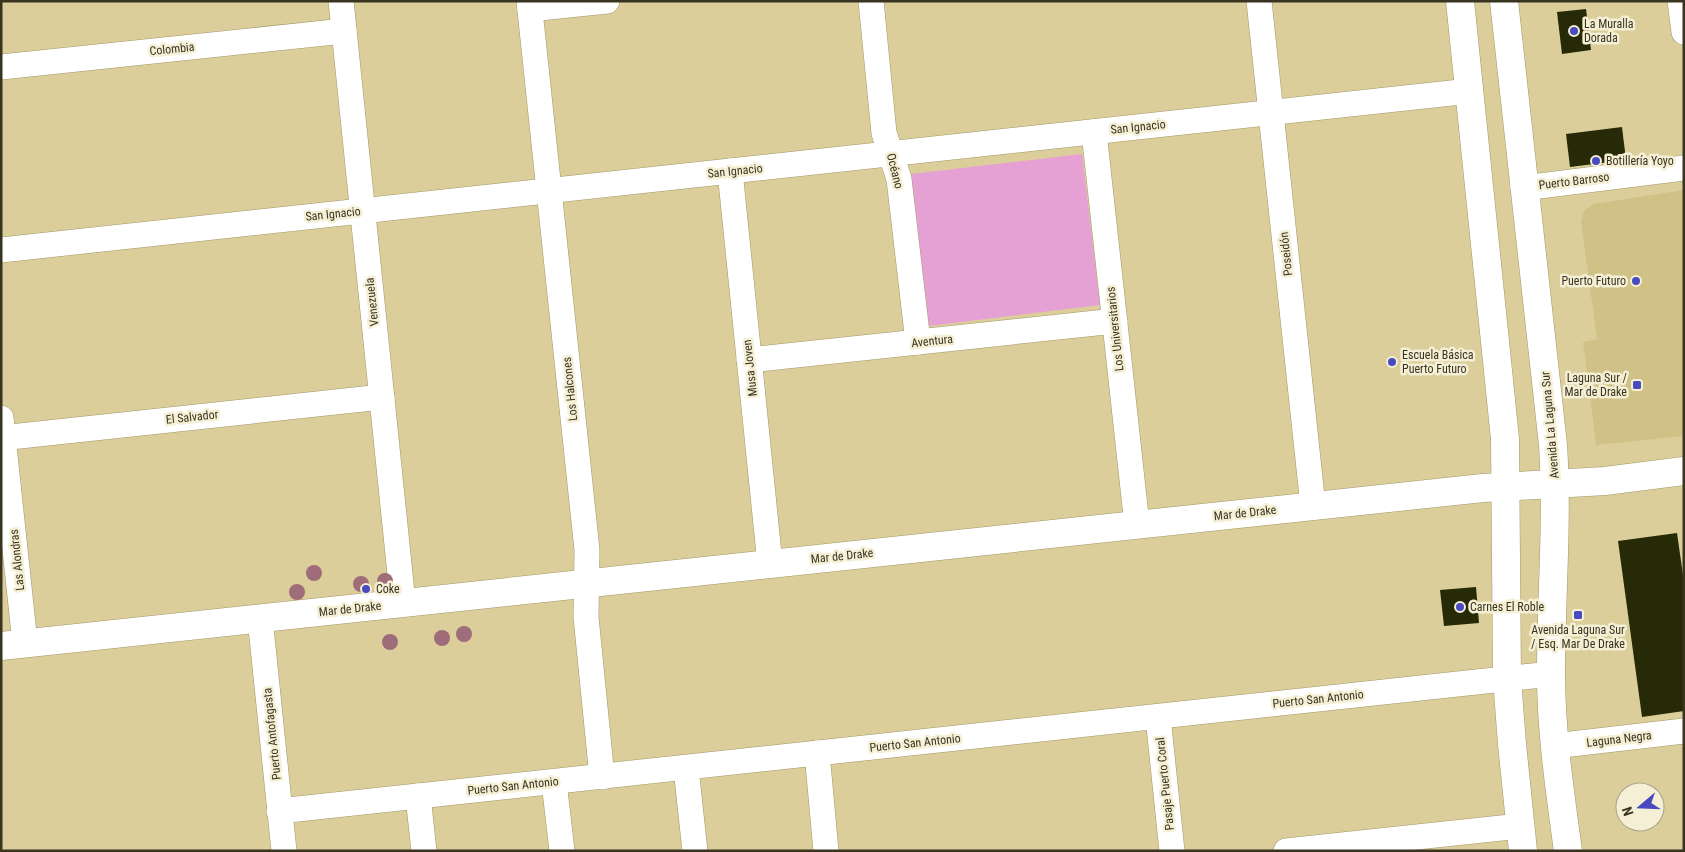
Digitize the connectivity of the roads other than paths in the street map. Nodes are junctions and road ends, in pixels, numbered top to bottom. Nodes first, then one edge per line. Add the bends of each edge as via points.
1 (340, 1) edge
2 (607, 1) edge
3 (870, 1) edge
4 (1259, 1) edge
5 (1460, 1) edge
6 (1504, 1) edge
7 (1680, 1) edge
8 (529, 5) edge
9 (344, 31) junction
10 (1684, 32) edge
11 (1, 67) edge
12 (1470, 91) junction
13 (1271, 113) junction
14 (1094, 132) junction
15 (892, 154) junction
16 (1684, 168) edge
17 (730, 172) junction
18 (1523, 188) junction
19 (549, 191) junction
20 (363, 211) junction
21 (1, 250) edge
22 (1114, 322) junction
23 (918, 342) junction
24 (749, 360) junction
25 (382, 397) junction
26 (2, 431) edge
27 (1684, 471) edge
28 (1556, 483) junction
29 (1506, 486) junction
30 (1312, 506) junction
31 (1137, 525) junction
32 (770, 564) junction
33 (586, 584) junction
34 (403, 603) junction
35 (260, 618) junction
36 (13, 644) edge
37 (1551, 674) junction
38 (1507, 679) junction
39 (1158, 717) junction
40 (1684, 731) edge
41 (1554, 746) junction
42 (816, 753) junction
43 (686, 768) junction
44 (602, 777) junction
45 (554, 782) junction
46 (418, 796) junction
47 (280, 811) junction
48 (1522, 838) edge
49 (1298, 850) edge
50 (284, 851) edge
51 (424, 851) edge
52 (562, 851) edge
53 (694, 851) edge
54 (826, 851) edge
55 (1172, 851) edge
56 (1568, 851) edge

1 - 9 street, Venezuela
2 - 8 street
3 - 15 street, Océano via 884,133
4 - 13 street, Poseidón
5 - 12 street
6 - 18 street, Avenida La Laguna Sur
7 - 10 street
8 - 19 street, Los Halcones
9 - 11 street, Colombia
9 - 20 street, Venezuela
12 - 13 street, San Ignacio
12 - 29 street
13 - 14 street, San Ignacio
13 - 30 street, Poseidón
14 - 15 street, San Ignacio
14 - 22 street, Los Universitarios
15 - 17 street, San Ignacio
15 - 23 street, Océano via 899,179
16 - 18 street, Puerto Barroso
17 - 19 street, San Ignacio
17 - 24 street, Musa Joven
18 - 28 street, Avenida La Laguna Sur
19 - 20 street, San Ignacio
19 - 33 street, Los Halcones via 587,550
20 - 21 street, San Ignacio
20 - 25 street, Venezuela
22 - 23 street, Aventura
22 - 31 street, Los Universitarios
23 - 24 street, Aventura
24 - 32 street, Musa Joven
25 - 26 street, El Salvador
25 - 34 street, Venezuela
26 - 36 street, Las Alondras
27 - 28 street, Mar de Drake
28 - 29 street, Mar de Drake
28 - 37 street, Avenida La Laguna Sur
29 - 30 street, Mar de Drake
29 - 38 street
30 - 31 street, Mar de Drake
31 - 32 street, Mar de Drake
32 - 33 street, Mar de Drake
33 - 34 street, Mar de Drake
33 - 44 street, Los Halcones via 586,617
34 - 35 street, Mar de Drake
35 - 36 street, Mar de Drake
35 - 47 street, Puerto Antofagasta
37 - 38 street, Puerto San Antonio
37 - 41 street, Avenida La Laguna Sur
38 - 39 street, Puerto San Antonio
38 - 48 street
39 - 42 street, Puerto San Antonio
39 - 55 street, Pasaje Puerto Coral
40 - 41 street, Laguna Negra
41 - 56 street, Avenida La Laguna Sur
42 - 43 street, Puerto San Antonio
42 - 54 street
43 - 44 street, Puerto San Antonio
43 - 53 street
44 - 45 street, Puerto San Antonio
45 - 46 street, Puerto San Antonio
45 - 52 street
46 - 47 street, Puerto San Antonio
46 - 51 street
47 - 50 street, Puerto Antofagasta
48 - 49 street

